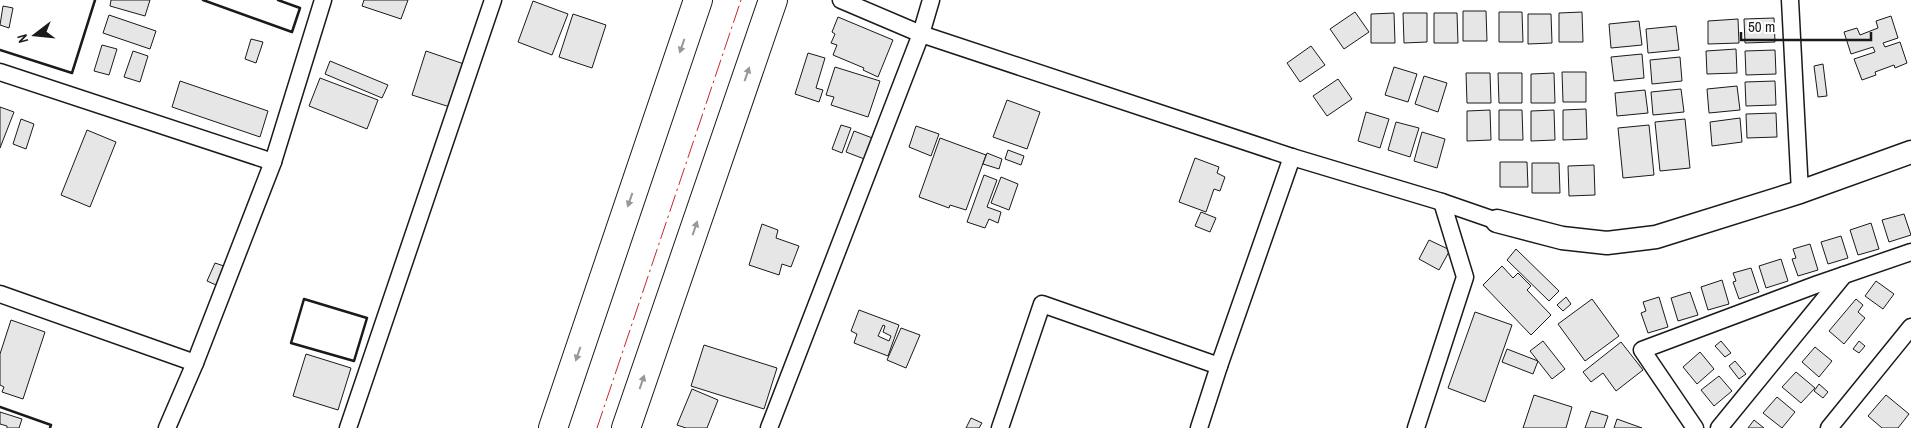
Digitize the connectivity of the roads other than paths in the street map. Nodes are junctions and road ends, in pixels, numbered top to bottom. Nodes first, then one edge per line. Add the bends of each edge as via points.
1 (323, 0) edge
2 (493, 0) edge
3 (698, 0) edge
4 (773, 0) edge
5 (841, 0) edge
6 (931, 0) edge
7 (1790, 0) edge
8 (921, 34) junction
9 (0, 72) edge
10 (1911, 152) edge
11 (1292, 158) junction
12 (273, 162) junction
13 (1800, 192) junction
14 (1442, 202) junction
15 (1497, 221) joint
16 (1911, 252) edge
17 (1845, 275) junction
18 (0, 294) edge
19 (1911, 327) edge
20 (195, 363) junction
21 (1219, 366) junction
22 (167, 428) edge
23 (348, 428) edge
24 (553, 428) edge
25 (626, 428) edge
26 (769, 428) edge
27 (1000, 428) edge
28 (1199, 428) edge
29 (1416, 428) edge
30 (1695, 428) edge
31 (1719, 428) edge
32 (1829, 428) edge

1 - 12 street
2 - 23 street
3 -> 24 highway
25 -> 4 highway
5 - 8 street
6 - 8 street
7 - 13 street
8 - 11 street
8 - 26 street
9 - 12 street
10 - 13 street
11 - 14 street
11 - 21 street
12 - 20 street
13 - 15 street via 1656,237 1607,243 1562,238
14 - 15 street
14 - 29 street via 1465,277
16 - 17 street
17 - 30 street via 1642,350
17 - 31 street
18 - 20 street
19 - 32 street
20 - 22 street
21 - 27 street via 1042,304
21 - 28 street

